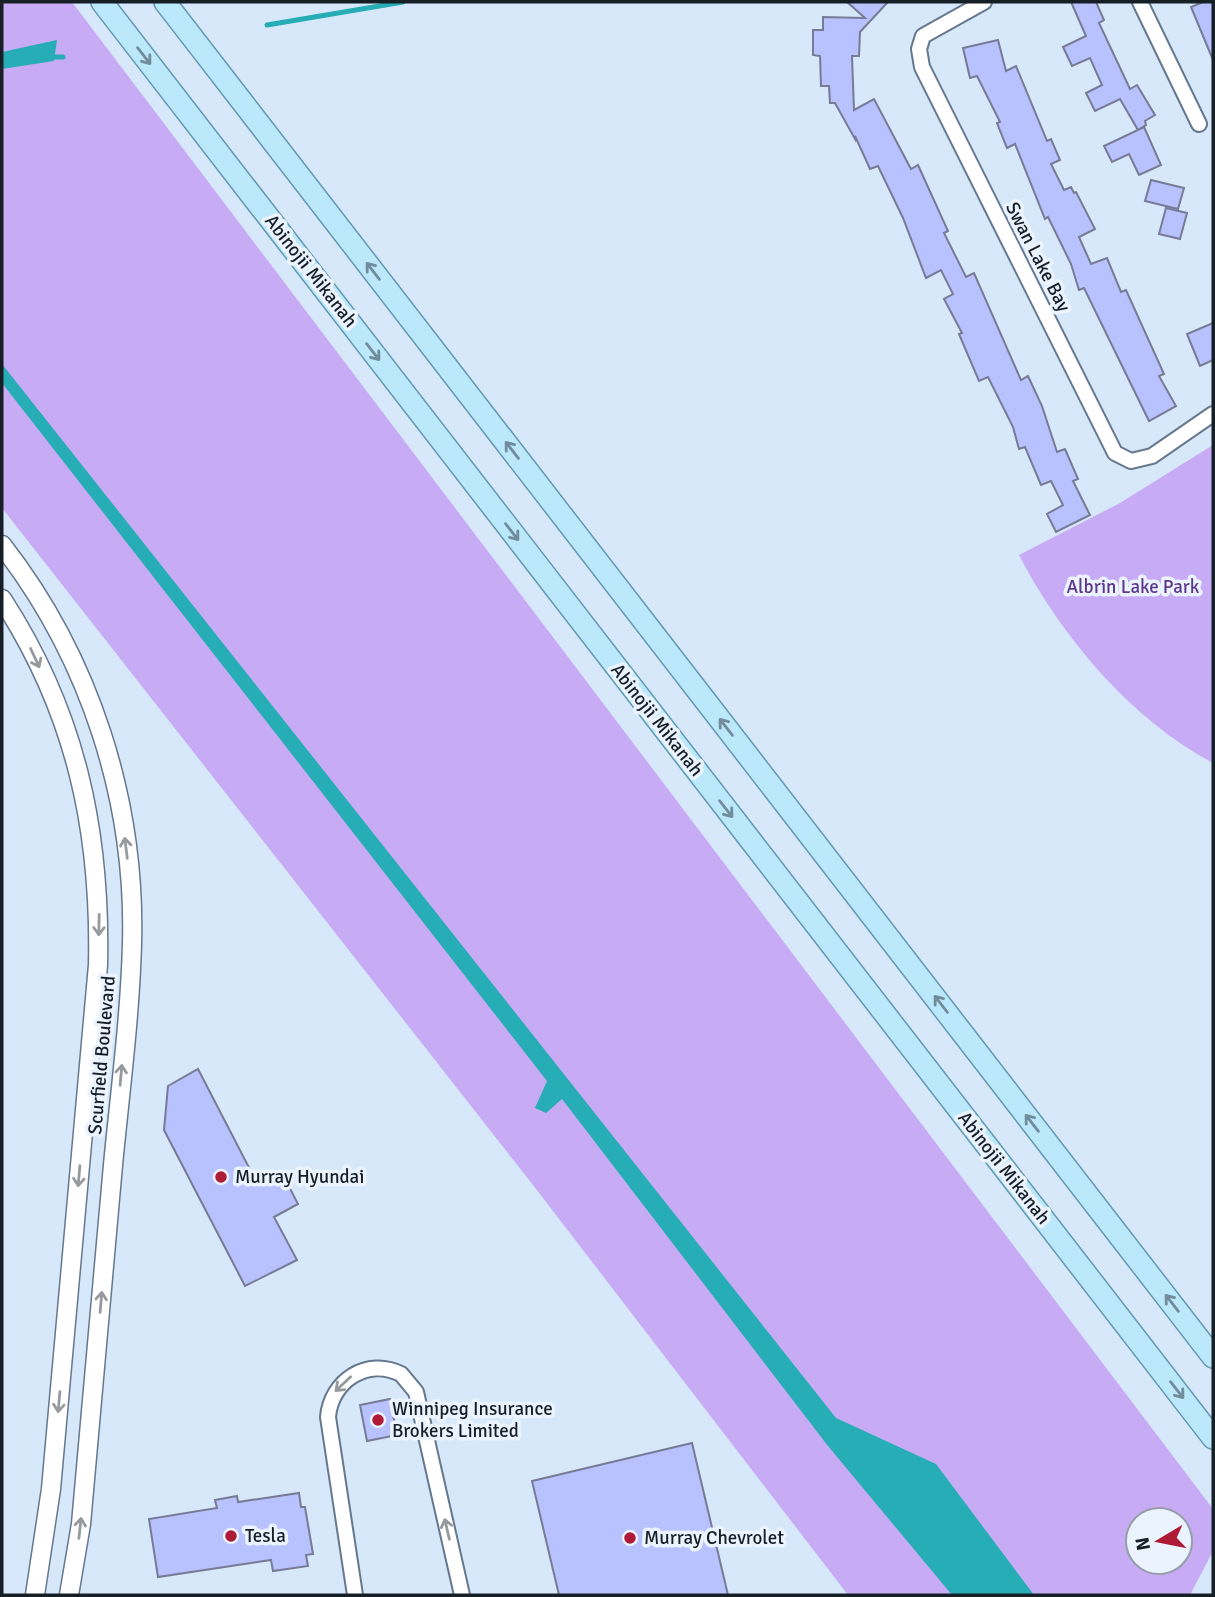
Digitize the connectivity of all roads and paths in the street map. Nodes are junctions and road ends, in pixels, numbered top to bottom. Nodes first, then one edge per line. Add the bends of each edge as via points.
1 (102, 2) edge
2 (165, 2) edge
3 (984, 2) edge
4 (1140, 2) edge
5 (1199, 124) dead end
6 (1213, 414) edge
7 (2, 545) edge
8 (2, 599) edge
9 (1213, 1357) edge
10 (1213, 1438) edge
11 (35, 1595) edge
12 (69, 1595) edge
13 (355, 1595) edge
14 (463, 1595) edge

1 -> 10 main road, Abinojii Mikanah
9 -> 2 main road
3 - 6 street, Swan Lake Bay via 923,36 919,48 922,67 1115,453 1131,461 1152,456
4 - 5 street
12 -> 7 street, Scurfield Boulevard via 81,1524 124,1047 131,895 121,806 90,696 28,579
8 -> 11 street, Scurfield Boulevard via 33,653 68,735 90,815 100,903 51,1489
14 -> 13 street via 416,1392 401,1374 372,1368 335,1390 328,1418

